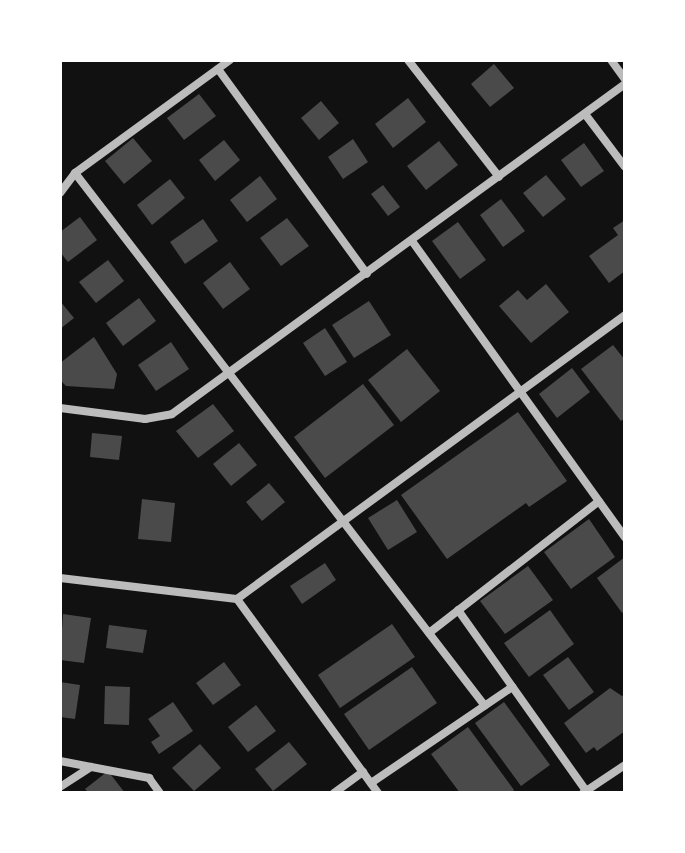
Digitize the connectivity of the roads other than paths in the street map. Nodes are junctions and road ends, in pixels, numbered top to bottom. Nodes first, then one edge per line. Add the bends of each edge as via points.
1 (230, 60) edge
2 (408, 60) edge
3 (611, 60) edge
4 (218, 69) junction
5 (625, 81) edge
6 (585, 114) junction
7 (625, 167) edge
8 (75, 173) junction
9 (499, 177) junction
10 (60, 193) edge
11 (412, 241) junction
12 (367, 274) junction
13 (625, 315) edge
14 (229, 373) junction
15 (520, 392) junction
16 (60, 408) edge
17 (599, 501) junction
18 (343, 521) junction
19 (625, 537) edge
20 (60, 578) edge
21 (237, 599) junction
22 (458, 610) junction
23 (429, 633) junction
24 (512, 687) junction
25 (485, 706) junction
26 (60, 761) edge
27 (625, 765) edge
28 (91, 767) junction
29 (363, 772) junction
30 (371, 783) junction
31 (60, 787) edge
32 (584, 792) edge
33 (160, 793) edge
34 (334, 793) edge
35 (378, 793) edge

1 - 4 street
2 - 9 street
3 - 5 street
4 - 8 street
4 - 12 street
5 - 6 street
6 - 7 street
6 - 9 street
8 - 10 street
8 - 14 street
9 - 11 street
11 - 12 street
11 - 15 street
12 - 14 street
13 - 15 street
14 - 16 street via 172,414 145,419
14 - 18 street
15 - 17 street
15 - 18 street
17 - 19 street
17 - 22 street
18 - 21 street
18 - 23 street
20 - 21 street
21 - 29 street
22 - 23 street
22 - 24 street
23 - 25 street
24 - 25 street
24 - 32 street
25 - 30 street
26 - 28 street
27 - 32 street
28 - 31 street
28 - 33 street via 149,778
29 - 30 street
29 - 34 street
30 - 35 street

